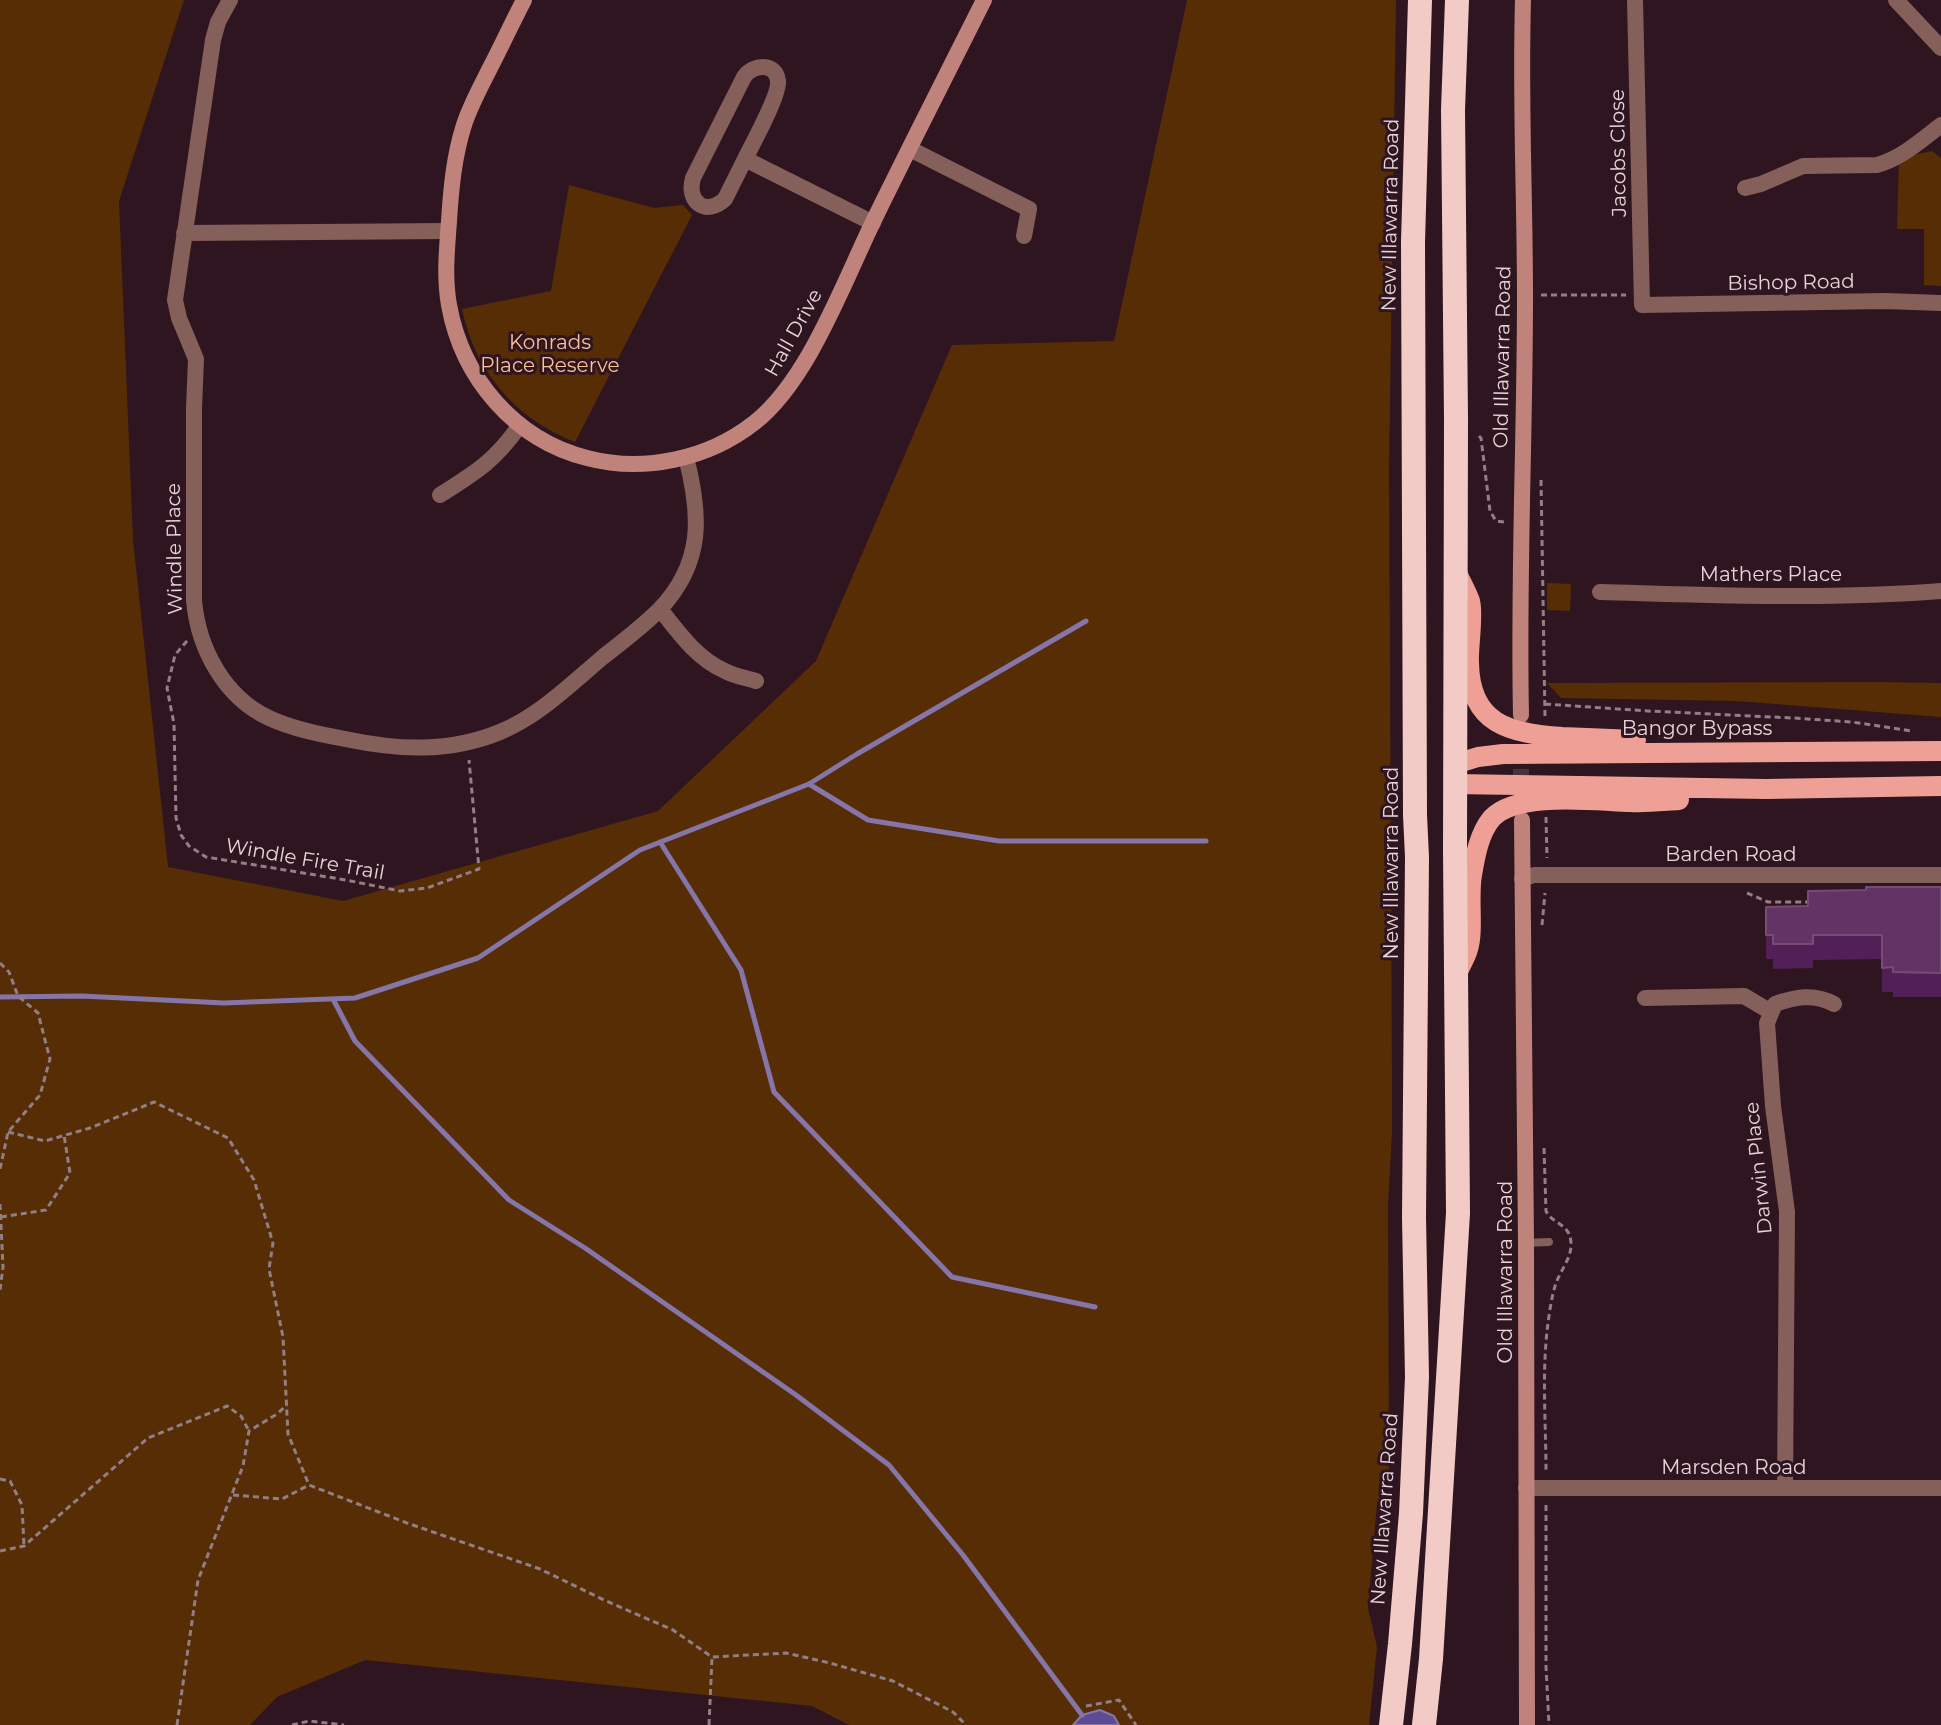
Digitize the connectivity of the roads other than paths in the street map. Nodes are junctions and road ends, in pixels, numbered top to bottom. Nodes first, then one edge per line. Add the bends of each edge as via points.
1 (230, 0) edge
2 (524, 0) edge
3 (984, 0) edge
4 (1420, 0) edge
5 (1457, 0) edge
6 (1523, 0) edge
7 (1635, 0) edge
8 (1896, 0) edge
9 (1941, 48) edge
10 (1941, 125) edge
11 (910, 149) junction
12 (745, 159) junction
13 (1745, 188) dead end
14 (873, 223) junction
15 (448, 231) junction
16 (184, 233) junction
17 (1024, 236) dead end
18 (1642, 300) joint
19 (1941, 303) edge
20 (520, 425) junction
21 (686, 457) junction
22 (440, 495) dead end
23 (1455, 569) junction
24 (1941, 591) edge
25 (1600, 592) dead end
26 (660, 609) junction
27 (756, 681) dead end
28 (1521, 715) tunnel mouth
29 (1570, 745) junction
30 (1941, 751) edge
31 (1455, 774) junction
32 (1415, 779) junction
33 (1941, 786) edge
34 (1573, 792) junction
35 (1522, 820) dead end
36 (1941, 875) edge
37 (1522, 879) junction
38 (1456, 976) junction
39 (1645, 998) dead end
40 (1834, 1004) dead end
41 (1771, 1012) junction
42 (1549, 1242) dead end
43 (1526, 1243) junction
44 (1526, 1488) junction
45 (1785, 1488) junction
46 (1941, 1488) edge
47 (1391, 1725) edge
48 (1424, 1725) edge
49 (1527, 1725) edge

1 - 16 street, Windle Place via 213,40
2 - 15 street, Hall Drive via 464,123
3 - 11 street, Hall Drive
4 - 32 highway, New Illawarra Road via 1413,242
5 - 23 highway
6 - 28 street, Old Illawarra Road
7 - 18 street, Jacobs Close
8 - 9 street
10 - 13 street via 1886,163 1803,166
11 - 14 street, Hall Drive
11 - 17 street via 1029,209
12 - 12 street via 721,204 697,202 691,192 693,178 746,73 765,67 777,77 778,90
12 - 14 street
14 - 21 street, Hall Drive via 786,390 739,434
15 - 16 street
15 - 20 street, Hall Drive via 446,280 462,350 488,392
16 - 26 street, Windle Place via 175,300 196,359 195,619 219,674 249,706 307,731 386,747 427,749 467,742 534,714
18 - 19 street, Bishop Road
20 - 21 street, Hall Drive via 552,446 599,461 652,463
20 - 22 street via 487,465
21 - 26 street, Windle Place via 697,512 694,545 680,581
23 - 29 main road via 1470,604 1469,667 1482,710 1503,727
23 - 31 highway
24 - 25 street, Mathers Place
26 - 27 street via 711,664
29 - 30 main road, Bangor Bypass via 1704,753
29 - 31 main road, Bangor Bypass via 1478,757
31 - 32 highway
31 - 34 main road
31 - 38 highway
32 - 47 highway, New Illawarra Road via 1417,1377 1411,1513
33 - 34 main road via 1766,789 1736,797 1634,802
34 - 38 main road via 1512,805 1487,825 1470,886 1469,947
35 - 37 street, Old Illawarra Road
36 - 37 street, Barden Road
37 - 43 street, Old Illawarra Road
38 - 48 highway via 1458,1213
39 - 41 street via 1744,996
40 - 41 street via 1796,996 1775,1004
41 - 45 street, Darwin Place via 1767,1023 1773,1106 1787,1212
42 - 43 lane
43 - 44 street, Old Illawarra Road
44 - 45 street, Marsden Road
44 - 49 street, Old Illawarra Road
45 - 46 street, Marsden Road

